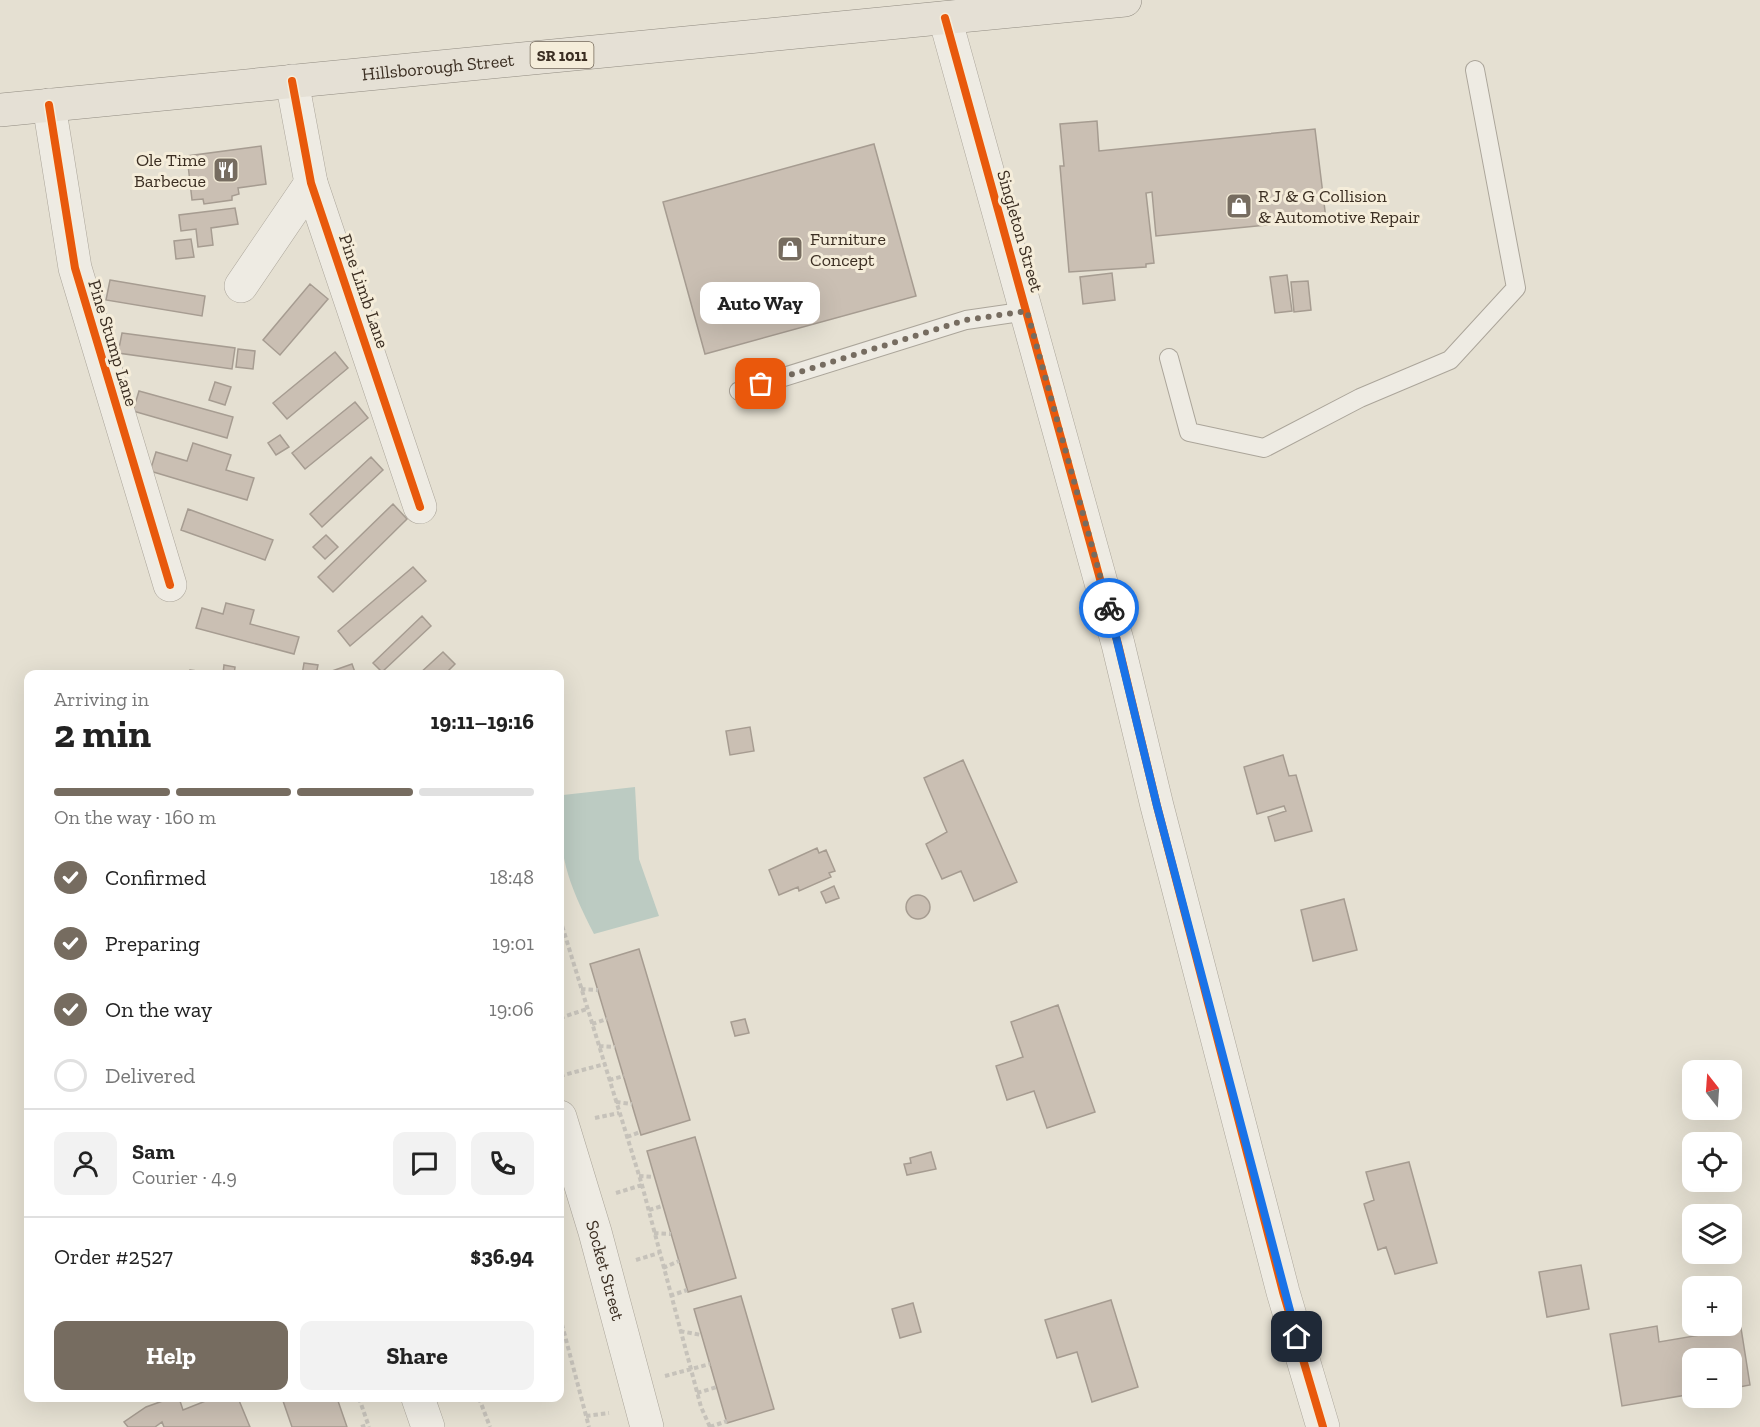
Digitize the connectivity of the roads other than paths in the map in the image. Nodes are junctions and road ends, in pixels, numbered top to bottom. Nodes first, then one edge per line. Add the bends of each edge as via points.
1 (1125, 0) edge
2 (945, 18) junction
3 (1475, 70) dead end
4 (292, 81) junction
5 (49, 105) junction
6 (0, 110) edge
7 (311, 183) junction
8 (241, 285) dead end
9 (1027, 311) junction
10 (1169, 358) dead end
11 (738, 391) dead end
12 (420, 507) dead end
13 (170, 585) dead end
14 (564, 1130) edge
15 (419, 1402) edge
16 (428, 1427) edge
17 (647, 1427) edge
18 (1323, 1427) edge

1 - 2 main road, Hillsborough Street / SR 1011
2 - 4 main road, Hillsborough Street / SR 1011
2 - 9 street, Singleton Street
3 - 10 lane via 1516,288 1450,360 1360,398 1264,447 1189,432
4 - 5 main road, Hillsborough Street / SR 1011
4 - 7 street, Pine Limb Lane
5 - 6 main road, Hillsborough Street / SR 1011
5 - 13 street, Pine Stump Lane via 75,268
7 - 8 street
7 - 12 street, Pine Limb Lane
9 - 11 lane via 966,320
9 - 18 street, Singleton Street via 1118,644 1283,1292
14 - 17 street, Socket Street
15 - 16 street

